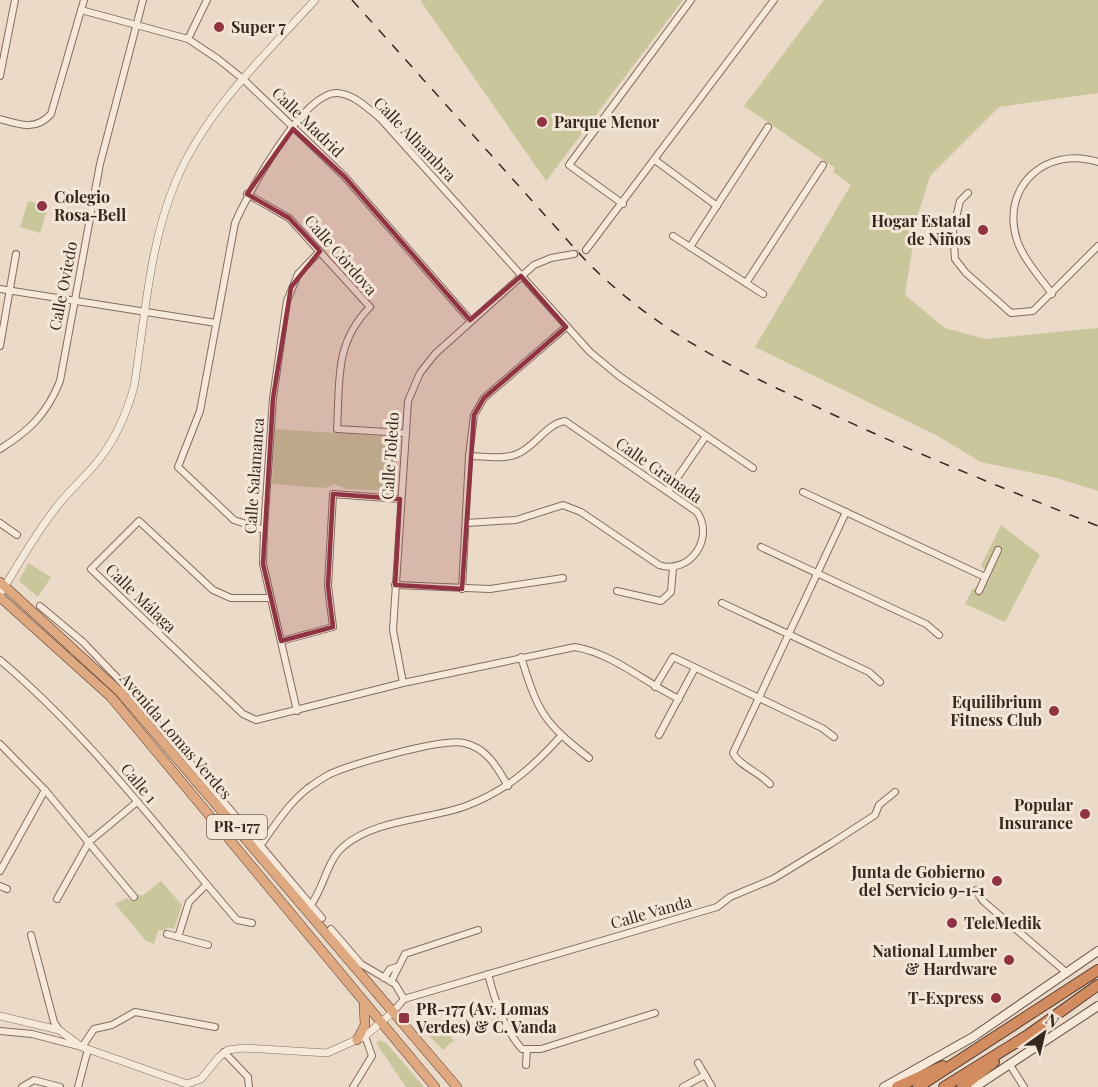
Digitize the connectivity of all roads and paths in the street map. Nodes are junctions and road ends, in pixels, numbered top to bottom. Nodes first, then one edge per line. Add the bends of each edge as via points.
1 (15, 0) edge
2 (84, 0) edge
3 (143, 0) edge
4 (207, 0) edge
5 (315, 0) edge
6 (691, 0) edge
7 (774, 0) edge
8 (81, 10) junction
9 (137, 24) junction
10 (188, 39) junction
11 (0, 76) edge
12 (243, 79) junction
13 (0, 119) edge
14 (768, 127) dead end
15 (293, 129) junction
16 (655, 160) junction
17 (1098, 162) edge
18 (823, 165) dead end
19 (968, 193) dead end
20 (247, 194) junction
21 (622, 204) junction
22 (717, 206) junction
23 (673, 236) dead end
24 (1098, 246) edge
25 (690, 247) junction
26 (586, 250) tunnel mouth
27 (320, 251) junction
28 (16, 254) dead end
29 (574, 254) tunnel mouth
30 (521, 276) junction
31 (746, 283) junction
32 (0, 289) edge
33 (10, 291) junction
34 (763, 294) dead end
35 (1053, 294) junction
36 (73, 301) junction
37 (147, 312) junction
38 (470, 320) junction
39 (216, 323) junction
40 (566, 327) junction
41 (0, 346) edge
42 (404, 433) junction
43 (706, 436) junction
44 (0, 449) edge
45 (469, 456) junction
46 (753, 468) dead end
47 (668, 491) junction
48 (803, 492) dead end
49 (400, 500) junction
50 (846, 512) junction
51 (466, 522) junction
52 (0, 523) edge
53 (264, 530) junction
54 (17, 535) dead end
55 (761, 547) dead end
56 (998, 550) dead end
57 (673, 568) junction
58 (817, 573) junction
59 (985, 577) junction
60 (563, 578) dead end
61 (395, 585) junction
62 (462, 589) junction
63 (1, 590) edge
64 (617, 591) dead end
65 (979, 591) dead end
66 (269, 597) junction
67 (722, 603) dead end
68 (40, 606) dead end
69 (788, 635) junction
70 (939, 635) dead end
71 (281, 641) junction
72 (521, 657) junction
73 (0, 660) edge
74 (695, 668) junction
75 (880, 682) dead end
76 (403, 683) junction
77 (655, 687) junction
78 (758, 698) junction
79 (679, 699) junction
80 (297, 711) junction
81 (659, 735) dead end
82 (561, 736) junction
83 (834, 737) dead end
84 (0, 744) edge
85 (590, 758) dead end
86 (770, 784) dead end
87 (508, 786) junction
88 (45, 790) junction
89 (895, 792) dead end
90 (137, 802) junction
91 (89, 842) junction
92 (260, 846) junction
93 (0, 872) edge
94 (206, 885) junction
95 (976, 890) dead end
96 (134, 897) dead end
97 (57, 899) dead end
98 (310, 906) junction
99 (322, 918) dead end
100 (252, 923) dead end
101 (331, 929) dead end
102 (477, 930) dead end
103 (167, 934) dead end
104 (31, 935) dead end
105 (178, 937) junction
106 (208, 945) dead end
107 (1098, 951) edge
108 (1098, 970) edge
109 (1067, 973) junction
110 (488, 974) junction
111 (387, 980) junction
112 (1098, 985) edge
113 (361, 997) junction
114 (404, 999) junction
115 (1098, 1006) edge
116 (392, 1013) junction
117 (655, 1013) dead end
118 (0, 1016) edge
119 (381, 1024) junction
120 (215, 1027) dead end
121 (60, 1030) junction
122 (0, 1031) edge
123 (361, 1038) junction
124 (1012, 1045) junction
125 (85, 1048) junction
126 (527, 1050) junction
127 (224, 1052) junction
128 (966, 1058) junction
129 (698, 1063) dead end
130 (526, 1065) dead end
131 (1010, 1065) junction
132 (705, 1075) junction
133 (22, 1087) edge
134 (60, 1087) edge
135 (78, 1087) edge
136 (249, 1087) edge
137 (353, 1087) edge
138 (435, 1087) edge
139 (457, 1087) edge
140 (683, 1087) edge
141 (712, 1087) edge
142 (884, 1087) edge
143 (897, 1087) edge
144 (918, 1087) edge
145 (944, 1087) edge
146 (962, 1087) edge
147 (975, 1087) edge
148 (1024, 1087) edge

1 - 11 street
2 - 8 street
3 - 9 street, Calle Oviedo
4 - 10 street
5 - 12 street
6 - 21 street via 569,165
7 - 16 street
8 - 9 street, Calle Madrid
8 - 13 street via 51,114 37,126
9 - 10 street, Calle Madrid
9 - 36 street, Calle Oviedo via 100,164
10 - 12 street, Calle Madrid
12 - 15 street, Calle Madrid
12 - 37 street via 206,126 176,181 159,237
14 - 22 street
15 - 20 street, Calle Alhambra
15 - 30 street, Calle Alhambra via 325,95 335,93 354,98 380,118 425,165
15 - 38 street, Calle Madrid via 345,177
16 - 21 street
16 - 22 street
17 - 35 street via 1079,157 1051,160 1038,168 1019,192 1014,221 1017,242
18 - 31 street
19 - 35 street via 960,201 953,230 955,259 966,273 1007,311 1033,311
20 - 27 street, Calle Córdova via 289,218
20 - 39 street, Calle Alhambra via 229,246
21 - 26 street
22 - 25 street
23 - 25 street
24 - 35 street
25 - 31 street
27 - 42 street, Calle Córdova via 370,307 356,321 342,353 337,429
27 - 53 street, Calle Salamanca via 298,274 287,301 273,398
28 - 33 street
29 - 30 street, Calle Toledo via 542,261
30 - 38 street, Calle Toledo
30 - 40 street, Calle Alhambra
31 - 34 street
32 - 33 street
33 - 36 street
33 - 41 street
36 - 37 street
36 - 44 street, Calle Oviedo via 60,381 54,395 38,422
37 - 39 street
37 - 63 street via 135,387 119,429 100,458 29,543
38 - 42 street, Calle Toledo via 420,374 408,401
39 - 53 street, Calle Alhambra via 200,411 178,467 234,520
40 - 43 street, Calle Alhambra via 619,376
40 - 45 street via 484,398 472,422
42 - 49 street, Calle Toledo
43 - 46 street, Calle Alhambra
43 - 47 street
45 - 47 street, Calle Granada via 520,453 554,424 565,421
45 - 51 street
47 - 57 street, Calle Granada via 698,512 705,528 702,543 692,558
48 - 50 street
49 - 61 street, Calle Toledo
49 - 71 street via 333,494 328,586 333,627
50 - 58 street
50 - 59 street
51 - 57 street via 516,520 563,505 581,512 659,565
51 - 62 street
52 - 54 street
53 - 66 street, Calle Salamanca via 263,564
55 - 58 street
56 - 59 street
57 - 64 street via 671,592 661,601
58 - 69 street
58 - 70 street via 926,624
59 - 65 street
60 - 62 street via 517,587
61 - 62 street
61 - 76 street, Calle Toledo via 393,638
63 - 113 highway, Avenida Lomas Verdes / PR-177 via 111,697
63 - 116 highway, Avenida Lomas Verdes / PR-177 via 120,692
66 - 71 street, Calle Salamanca
66 - 80 street, Calle Málaga via 231,598 213,590 139,521 92,569 243,714 256,720
67 - 69 street
68 - 92 street via 83,642 127,688
69 - 75 street via 868,672
69 - 78 street
71 - 80 street, Calle Salamanca
72 - 76 street
72 - 77 street via 575,647 594,651
72 - 82 street via 535,702
73 - 90 street, Calle 1 via 57,711
74 - 77 street via 673,657
74 - 78 street
74 - 79 street
76 - 80 street
77 - 79 street
78 - 83 street
78 - 86 street via 733,753 739,762 760,773
79 - 81 street
82 - 85 street
82 - 87 street via 533,768
84 - 88 street
87 - 92 street via 495,764 476,748 463,742 446,742 328,775 293,801
87 - 98 street via 465,806 357,838 334,858
88 - 91 street
88 - 93 street
89 - 110 street, Calle Vanda via 879,805 875,815 841,837 773,879 730,897 717,907
90 - 91 street
90 - 94 street, Calle 1
91 - 96 street
91 - 97 street
92 - 98 street
94 - 100 street, Calle 1 via 237,920
94 - 105 street via 191,897
95 - 109 street via 983,901
98 - 99 street
101 - 111 street via 361,964
102 - 111 street via 405,954
103 - 105 street
104 - 121 street via 54,1022
105 - 106 street
107 - 109 main road
108 - 128 highway
109 - 142 main road via 1000,1019
110 - 114 street, Calle Vanda
110 - 126 street via 512,1038
111 - 114 street via 400,989
112 - 124 highway
113 - 119 highway, Avenida Lomas Verdes / PR-177
113 - 123 highway via 367,1016
114 - 116 street
115 - 131 main road
116 - 119 street
116 - 139 highway, Avenida Lomas Verdes / PR-177
117 - 126 street
118 - 121 street
119 - 123 street
119 - 138 highway, Avenida Lomas Verdes / PR-177
120 - 125 street via 135,1012 112,1025 94,1029
121 - 125 street
122 - 125 street via 32,1034
123 - 127 street via 327,1053 244,1048
123 - 137 street via 372,1056
124 - 145 highway
124 - 146 highway
125 - 127 street via 187,1084 201,1079
125 - 135 street
126 - 130 street
127 - 136 street via 248,1077
128 - 143 highway
128 - 144 highway
129 - 132 street
131 - 147 main road
131 - 148 street
132 - 140 street
132 - 141 street
133 - 134 street via 34,1080

